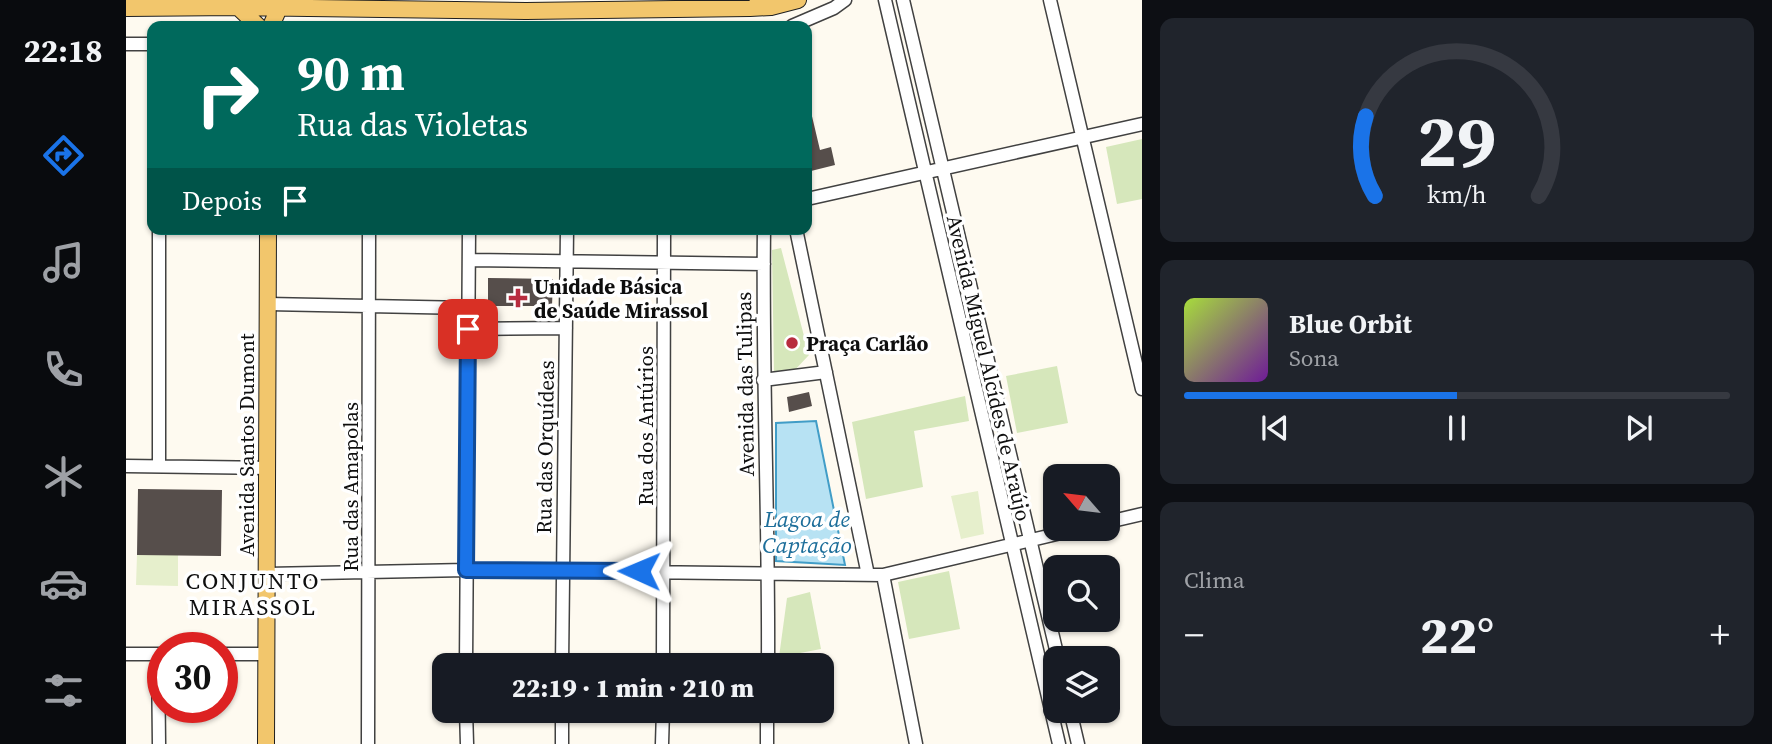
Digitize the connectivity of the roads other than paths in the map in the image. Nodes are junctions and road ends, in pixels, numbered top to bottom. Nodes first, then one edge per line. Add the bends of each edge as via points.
1 (798, 0) edge
2 (845, 0) edge
3 (884, 0) edge
4 (903, 0) edge
5 (1050, 0) edge
6 (765, 3) edge
7 (238, 7) junction
8 (126, 8) edge
9 (279, 8) junction
10 (253, 21) edge
11 (273, 21) edge
12 (804, 21) edge
13 (126, 44) edge
14 (147, 44) edge
15 (1142, 124) edge
16 (1082, 139) junction
17 (943, 168) junction
18 (923, 173) junction
19 (812, 198) edge
20 (159, 235) edge
21 (268, 235) edge
22 (369, 235) edge
23 (469, 235) edge
24 (567, 235) edge
25 (664, 235) edge
26 (764, 235) edge
27 (797, 235) edge
28 (469, 260) junction
29 (568, 262) junction
30 (664, 264) junction
31 (764, 264) junction
32 (268, 304) junction
33 (369, 307) junction
34 (468, 308) junction
35 (566, 328) junction
36 (468, 329) junction
37 (826, 372) junction
38 (763, 380) junction
39 (1142, 389) edge
40 (126, 466) edge
41 (159, 466) junction
42 (267, 468) junction
43 (1142, 514) edge
44 (1120, 520) edge
45 (1043, 538) edge
46 (1030, 541) junction
47 (1011, 545) junction
48 (369, 570) junction
49 (466, 570) junction
50 (562, 570) junction
51 (664, 572) junction
52 (768, 572) junction
53 (267, 573) junction
54 (868, 575) junction
55 (883, 576) junction
56 (1055, 646) edge
57 (466, 653) edge
58 (562, 653) edge
59 (663, 653) edge
60 (768, 653) edge
61 (126, 654) edge
62 (147, 654) edge
63 (238, 654) edge
64 (267, 654) junction
65 (159, 723) edge
66 (466, 723) edge
67 (562, 723) edge
68 (663, 723) edge
69 (767, 723) edge
70 (1073, 723) edge
71 (159, 744) edge
72 (266, 744) edge
73 (368, 744) edge
74 (467, 744) edge
75 (562, 744) edge
76 (663, 744) edge
77 (767, 744) edge
78 (916, 744) edge
79 (1059, 744) edge
80 (1078, 744) edge

1 - 6 main road
2 - 12 street
3 - 18 street, Avenida Miguel Alcídes de Araújo
4 - 17 street, Avenida Miguel Alcídes de Araújo
5 - 16 street
6 - 9 main road via 526,11
7 - 8 main road
7 - 9 main road
7 - 10 main road
9 - 11 main road
13 - 14 street
15 - 16 street
16 - 17 street
16 - 39 street
17 - 18 street
17 - 46 street, Avenida Miguel Alcídes de Araújo
18 - 19 street
18 - 47 street, Avenida Miguel Alcídes de Araújo
20 - 41 street
21 - 32 main road, Avenida Santos Dumont
22 - 33 street, Rua das Amapolas
23 - 28 street
24 - 29 street, Rua das Orquídeas
25 - 30 street, Rua dos Antúrios
26 - 31 street, Avenida das Tulipas
27 - 37 street
28 - 29 street
28 - 34 street
29 - 30 street
29 - 35 street, Rua das Orquídeas
30 - 31 street
30 - 51 street, Rua dos Antúrios
31 - 38 street, Avenida das Tulipas
32 - 33 street
32 - 42 main road, Avenida Santos Dumont
33 - 34 street
33 - 48 street, Rua das Amapolas
34 - 36 street
35 - 36 street
35 - 50 street, Rua das Orquídeas
36 - 49 street
37 - 38 street
37 - 54 street
38 - 52 street, Avenida das Tulipas
40 - 41 street
41 - 42 street
42 - 53 main road, Avenida Santos Dumont
43 - 44 street
45 - 46 street
46 - 47 street
46 - 56 street, Avenida Miguel Alcídes de Araújo
47 - 55 street
47 - 79 street, Avenida Miguel Alcídes de Araújo
48 - 49 street
48 - 53 street
48 - 73 street, Rua das Amapolas
49 - 50 street
49 - 57 street
50 - 51 street
50 - 58 street, Rua das Orquídeas
51 - 52 street
51 - 59 street, Rua dos Antúrios
52 - 54 street
52 - 60 street, Avenida das Tulipas
53 - 64 main road, Avenida Santos Dumont
54 - 55 street
55 - 78 street
61 - 62 street
63 - 64 street
64 - 72 main road, Avenida Santos Dumont
65 - 71 street
66 - 74 street
67 - 75 street
68 - 76 street
69 - 77 street
70 - 80 street

